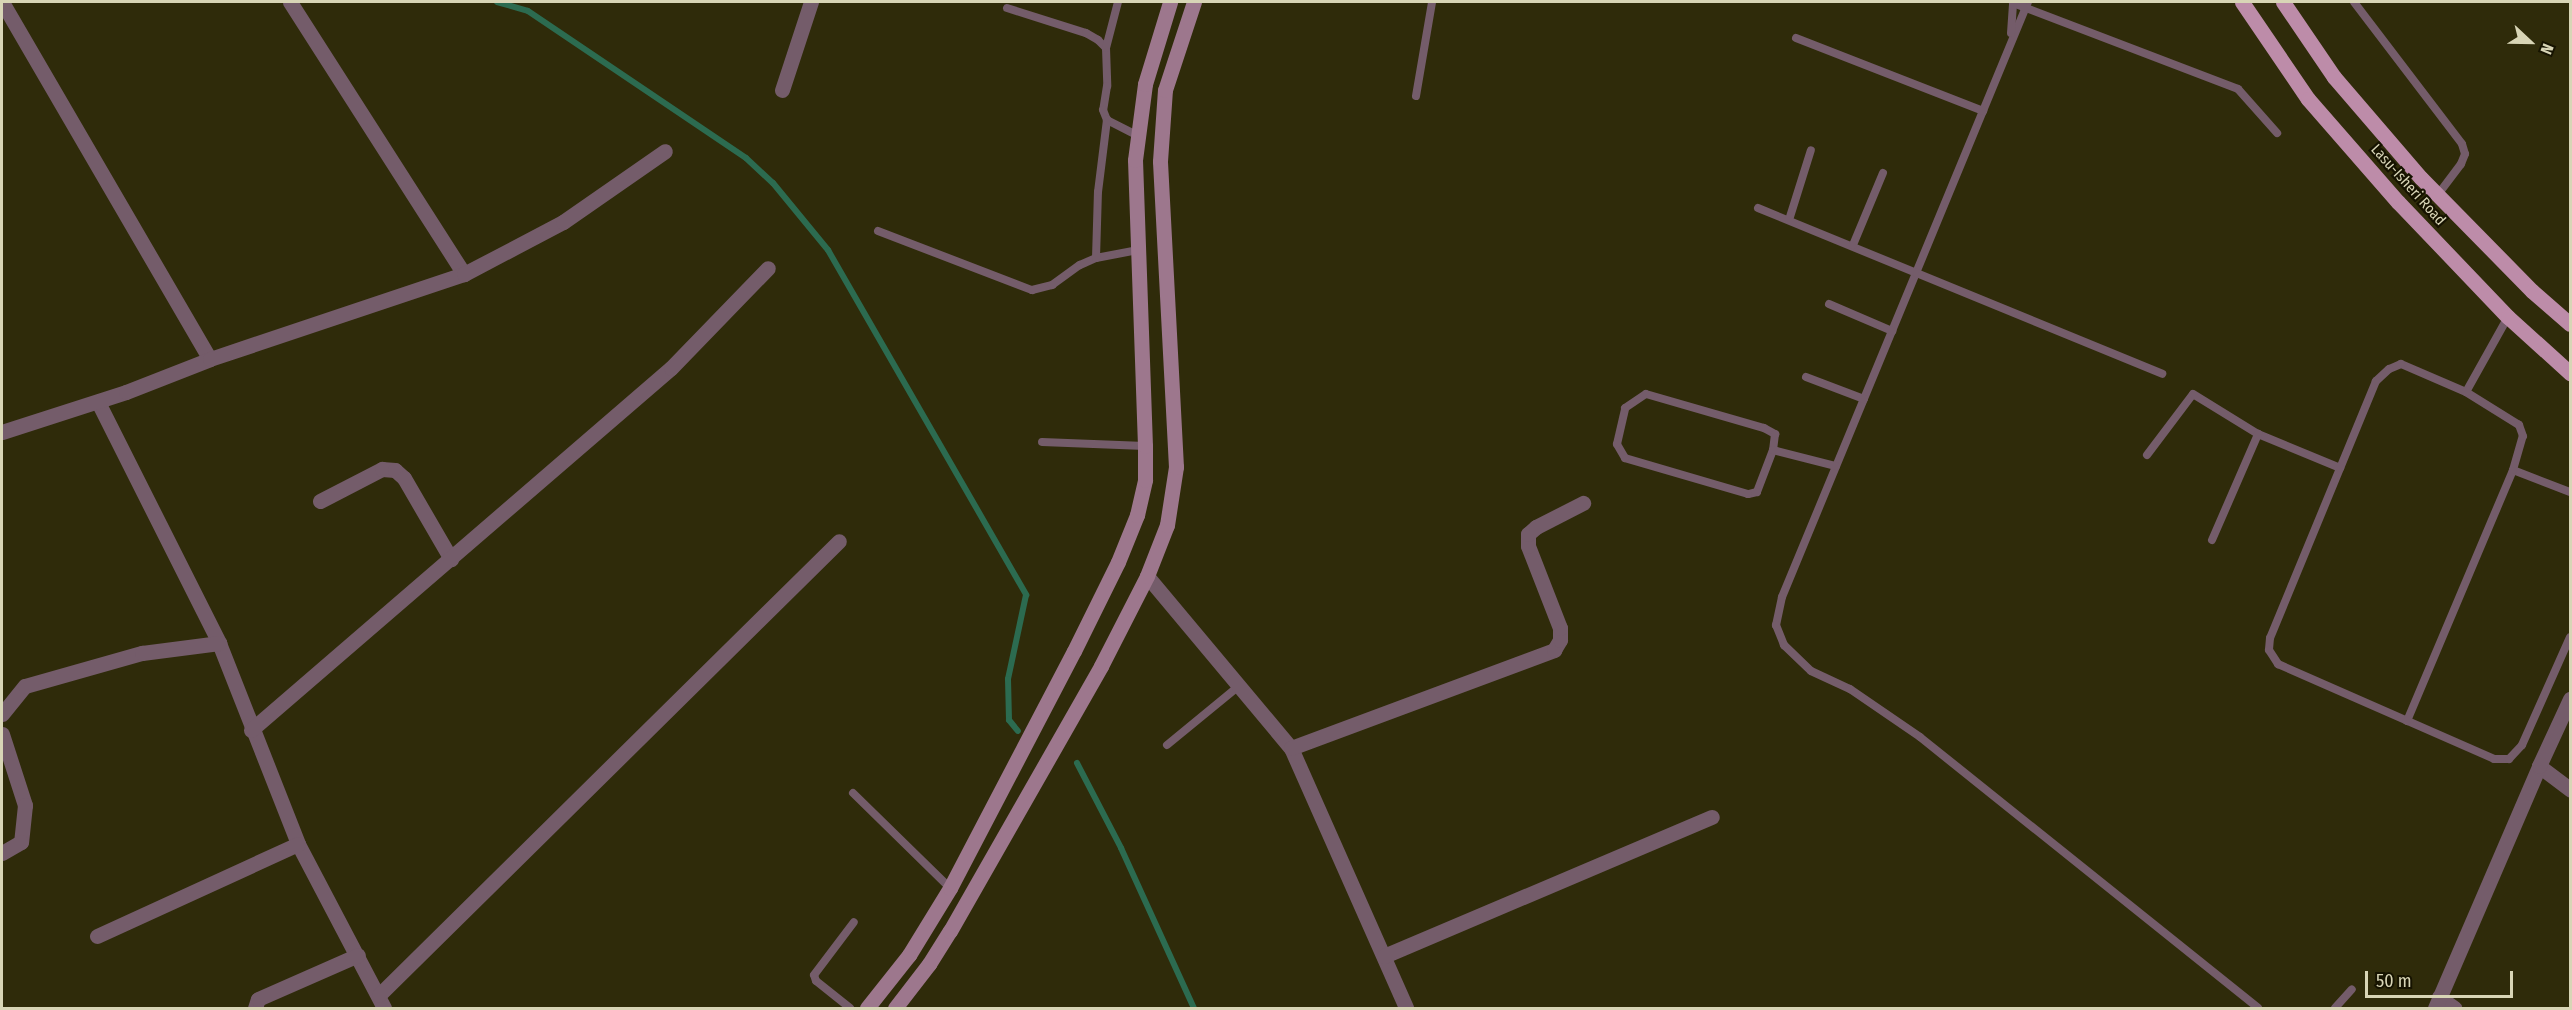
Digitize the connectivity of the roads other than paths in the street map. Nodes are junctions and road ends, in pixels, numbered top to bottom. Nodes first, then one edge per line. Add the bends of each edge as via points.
1 (2, 2) edge
2 (290, 2) edge
3 (811, 2) edge
4 (1118, 2) edge
5 (1170, 2) edge
6 (1194, 2) edge
7 (1432, 2) edge
8 (2013, 2) edge
9 (2242, 2) edge
10 (2283, 2) edge
11 (2354, 2) edge
12 (2026, 4) edge
13 (1007, 8) dead end
14 (1796, 38) dead end
15 (2011, 42) junction
16 (1106, 48) junction
17 (782, 90) dead end
18 (1416, 96) dead end
19 (1983, 111) junction
20 (1107, 120) junction
21 (2277, 133) dead end
22 (1138, 136) junction
23 (1811, 150) dead end
24 (665, 151) dead end
25 (1883, 173) dead end
26 (2438, 195) junction
27 (1758, 208) dead end
28 (1789, 220) junction
29 (878, 231) dead end
30 (1853, 245) junction
31 (1140, 250) junction
32 (1096, 258) junction
33 (768, 268) dead end
34 (1917, 271) junction
35 (464, 274) junction
36 (1830, 304) dead end
37 (2508, 317) junction
38 (2571, 324) edge
39 (1892, 332) junction
40 (210, 359) junction
41 (2571, 373) edge
42 (2162, 374) dead end
43 (1806, 377) dead end
44 (2466, 392) junction
45 (1864, 399) junction
46 (98, 402) junction
47 (2, 432) edge
48 (2258, 434) junction
49 (1042, 442) dead end
50 (1145, 446) junction
51 (1773, 450) junction
52 (2147, 455) dead end
53 (1836, 466) junction
54 (2340, 468) junction
55 (2513, 470) junction
56 (2571, 492) edge
57 (320, 501) dead end
58 (1583, 503) dead end
59 (2212, 540) dead end
60 (839, 541) dead end
61 (451, 559) junction
62 (1147, 576) junction
63 (2571, 637) edge
64 (219, 643) junction
65 (1240, 685) junction
66 (2571, 699) edge
67 (2, 714) edge
68 (2407, 721) junction
69 (251, 730) junction
70 (2, 734) edge
71 (1167, 745) dead end
72 (1291, 748) junction
73 (2539, 766) junction
74 (2571, 789) edge
75 (853, 793) dead end
76 (1712, 818) dead end
77 (298, 844) junction
78 (2, 853) edge
79 (950, 888) junction
80 (854, 922) dead end
81 (98, 936) dead end
82 (357, 955) junction
83 (1384, 956) junction
84 (2352, 989) dead end
85 (381, 1002) edge
86 (2437, 1003) edge
87 (255, 1008) edge
88 (850, 1008) edge
89 (867, 1008) edge
90 (895, 1008) edge
91 (1406, 1008) edge
92 (2258, 1008) edge
93 (2335, 1008) edge
94 (2454, 1008) edge

1 - 40 street
2 - 35 street
3 - 17 street
4 - 16 lane
5 - 22 main road via 1145,84
6 - 62 main road via 1165,90 1160,161 1176,467 1167,525
7 - 18 lane
8 - 12 lane
8 - 15 lane
9 - 37 main road, Lasu-Isheri Road via 2308,99 2398,202
10 - 26 main road, Lasu-Isheri Road via 2334,77
11 - 26 lane via 2462,144 2462,164
12 - 15 lane
12 - 21 lane via 2238,89
13 - 16 lane via 1086,33
14 - 19 lane
15 - 19 lane
16 - 20 lane
19 - 34 lane
20 - 22 lane
20 - 32 lane via 1098,192
22 - 31 main road via 1135,160
23 - 28 lane
24 - 35 street via 563,222
25 - 30 lane
26 - 38 main road, Lasu-Isheri Road via 2532,291
27 - 28 lane
28 - 30 lane
29 - 32 lane via 1032,290 1052,285
30 - 34 lane
31 - 32 lane
31 - 50 main road
33 - 61 street via 671,368
34 - 39 lane
34 - 42 lane
35 - 40 street
36 - 39 lane
37 - 41 main road, Lasu-Isheri Road
37 - 44 lane
39 - 45 lane
40 - 46 street
43 - 45 lane
44 - 54 lane via 2400,364 2389,369 2376,381
44 - 55 lane via 2519,425 2523,436
45 - 53 lane
46 - 47 street
46 - 64 street
48 - 52 lane via 2193,394
48 - 54 lane
48 - 59 lane
49 - 50 lane
50 - 79 main road via 1145,480 1137,516 1118,562
51 - 51 lane via 1757,492 1748,494 1625,458 1617,444 1625,408 1646,394 1764,428 1776,434
51 - 53 lane
53 - 92 lane via 1782,597 1776,625 1784,645 1811,670 1850,689 1920,738
54 - 68 lane via 2270,638 2269,650 2278,664
55 - 56 lane
55 - 68 lane
57 - 61 street via 382,469 395,470 404,478
58 - 72 street via 1528,534 1528,546 1560,628 1560,640 1554,650
60 - 85 street
61 - 69 street
62 - 65 street
62 - 90 main road via 1101,666 950,931
63 - 68 lane via 2522,745 2509,759 2494,759
64 - 67 street via 142,653 25,686
64 - 69 street
65 - 71 lane
65 - 72 street
66 - 73 street
69 - 77 street
70 - 78 street via 25,805 21,842
72 - 83 street
73 - 74 street
73 - 86 street
75 - 79 lane
76 - 83 street
77 - 81 street
77 - 82 street
79 - 89 main road via 909,955
80 - 88 lane via 814,975 816,981
82 - 85 street
82 - 87 street via 258,999
83 - 91 street
84 - 93 lane
86 - 94 street

